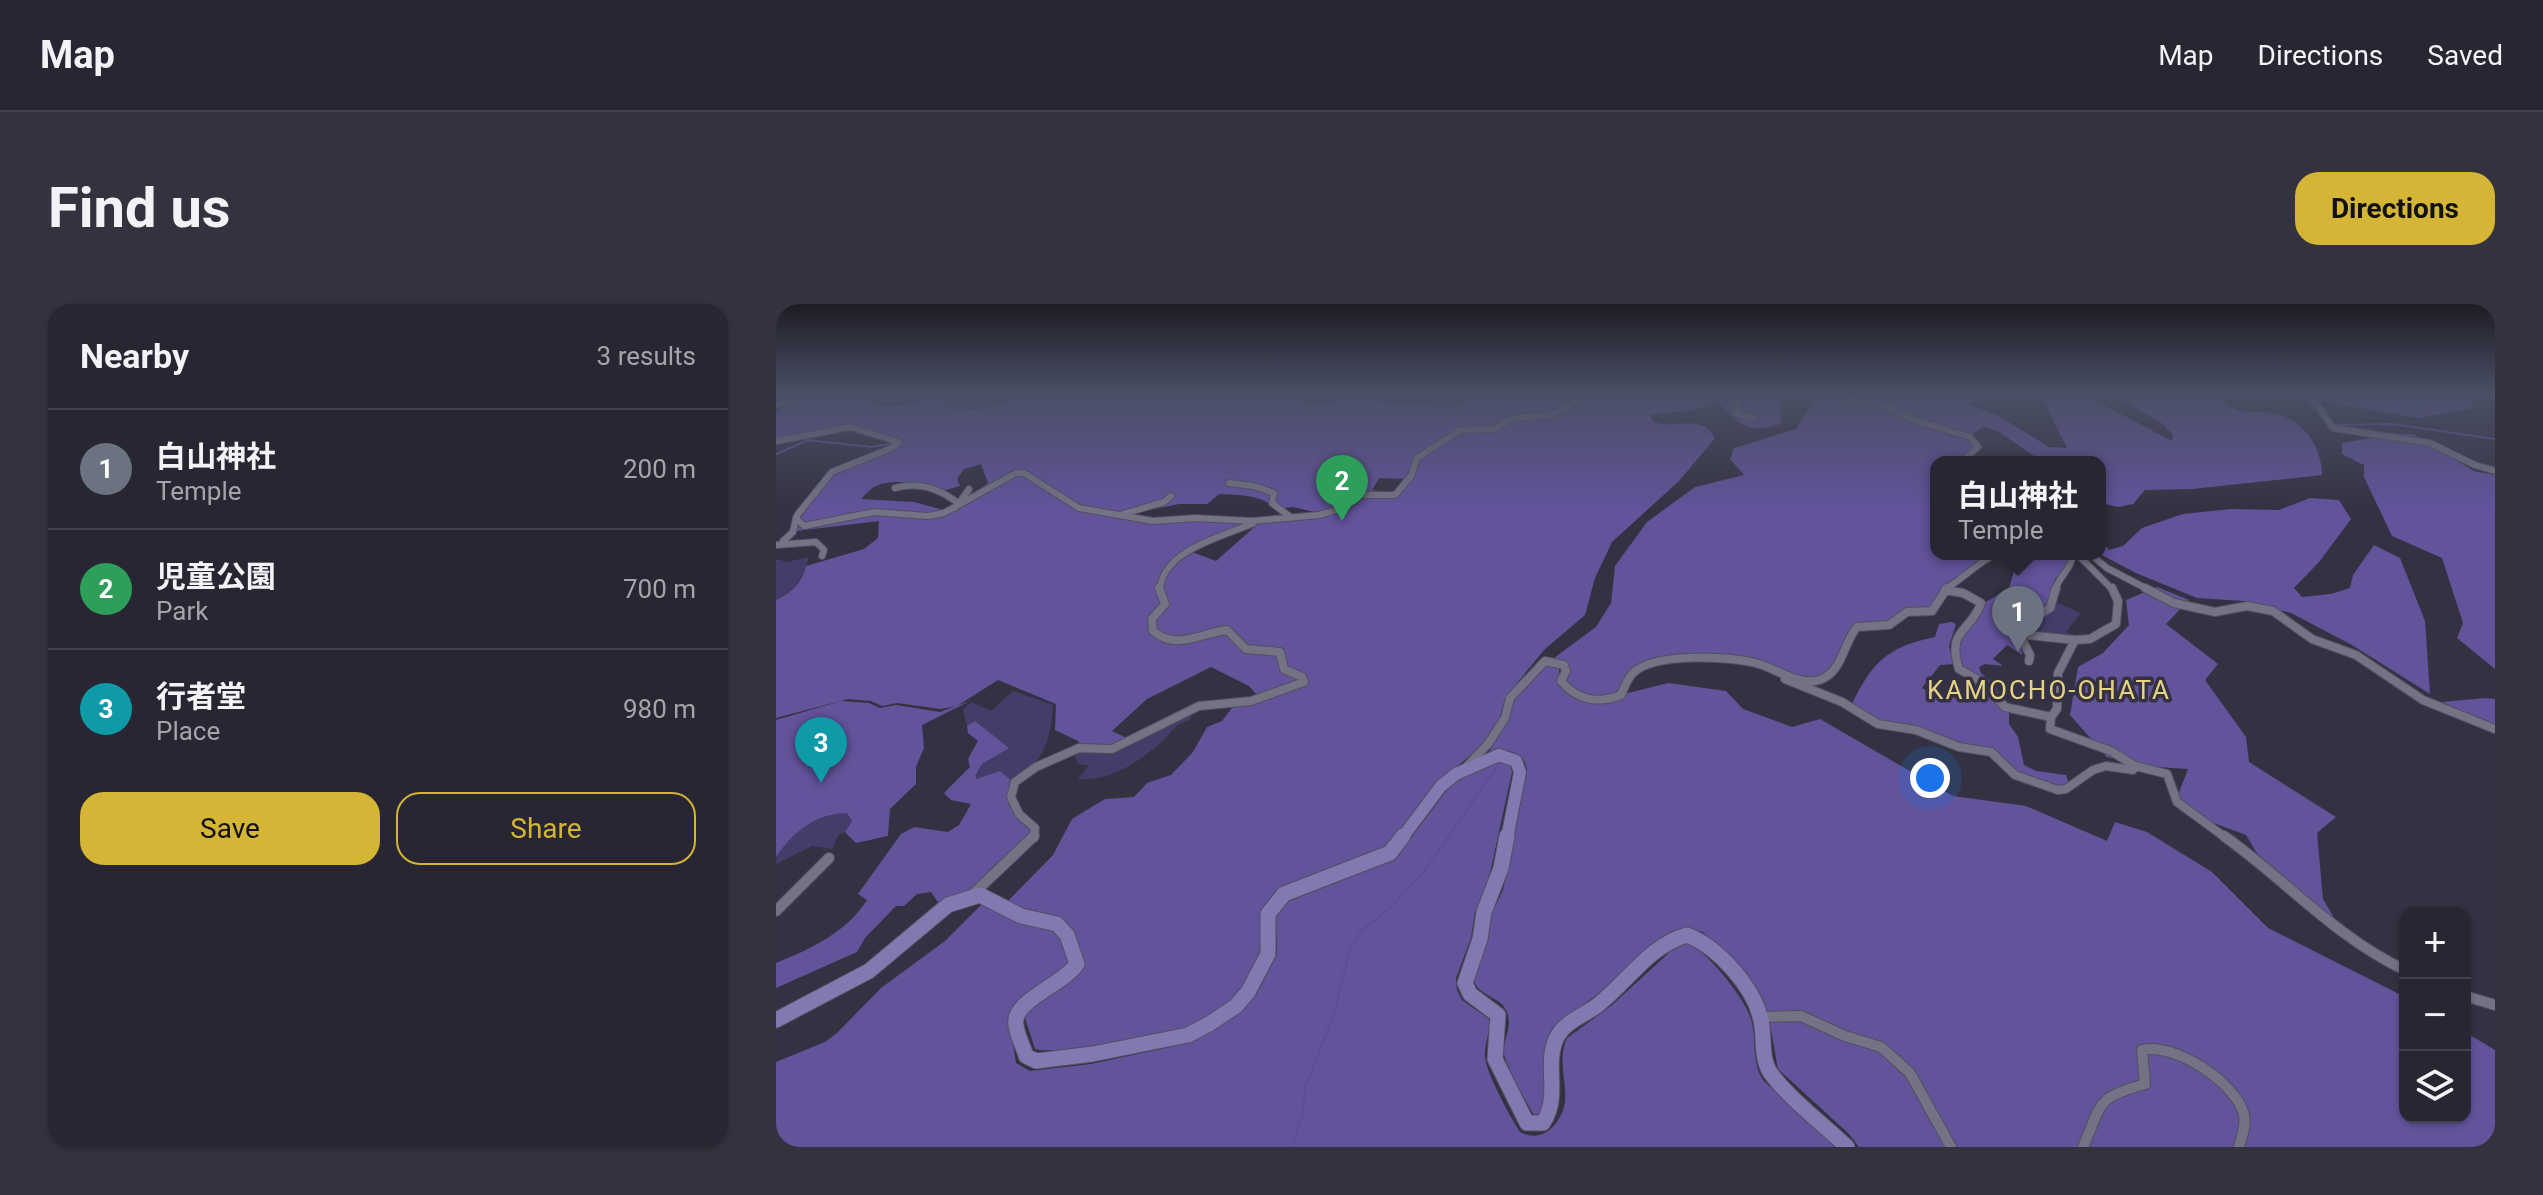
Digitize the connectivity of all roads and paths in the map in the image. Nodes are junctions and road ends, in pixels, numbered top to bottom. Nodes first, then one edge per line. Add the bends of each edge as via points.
1 (829, 431) edge
2 (866, 431) edge
3 (1458, 431) edge
4 (1951, 431) edge
5 (2345, 431) edge
6 (776, 441) edge
7 (1968, 456) edge
8 (2495, 471) edge
9 (1229, 483) dead end
10 (895, 488) dead end
11 (969, 489) dead end
12 (1333, 490) dead end
13 (1361, 495) junction
14 (1171, 496) dead end
15 (1272, 503) junction
16 (1259, 506) dead end
17 (956, 507) junction
18 (1123, 514) junction
19 (1289, 517) junction
20 (796, 518) junction
21 (1262, 519) junction
22 (776, 545) edge
23 (822, 556) dead end
24 (1983, 560) edge
25 (2073, 560) edge
26 (2082, 560) edge
27 (2097, 560) edge
28 (1944, 590) junction
29 (2018, 634) junction
30 (2075, 640) junction
31 (1748, 661) junction
32 (2029, 661) dead end
33 (2051, 717) junction
34 (2495, 729) edge
35 (2135, 766) junction
36 (1464, 769) junction
37 (829, 858) dead end
38 (971, 896) junction
39 (776, 911) edge
40 (2399, 967) edge
41 (2471, 998) edge
42 (2495, 1005) edge
43 (1761, 1017) junction
44 (776, 1020) edge
45 (1847, 1147) edge
46 (1951, 1147) edge
47 (2083, 1147) edge
48 (2239, 1147) edge

1 - 6 street
2 - 20 street via 899,442 832,472
3 - 13 street via 1417,458 1411,476 1395,495
4 - 7 street via 1970,437 1978,447
5 - 8 street via 2430,443
9 - 15 street via 1266,489 1274,493
10 - 17 street via 936,487
11 - 17 street
12 - 13 street
13 - 19 street via 1341,510
14 - 18 street
15 - 16 street
15 - 19 street
17 - 18 street via 1008,475 1021,473 1079,508
17 - 20 street via 928,516 859,513 808,526
18 - 21 street via 1153,521
19 - 21 street
20 - 22 street via 791,535
21 - 38 street via 1203,543 1167,570 1159,587 1165,604 1152,619 1153,631 1177,641 1227,630 1246,649 1280,652 1284,669 1304,682 1251,701 1199,706 1112,749 1079,748 1027,773 1015,782 1011,797 1019,814 1035,828 1034,838
22 - 23 street via 816,542 824,550
24 - 28 street
25 - 29 street via 2059,577 2050,608 2016,628
26 - 30 street via 2114,590 2121,608 2116,624 2090,639
27 - 34 street via 2174,603 2215,612 2247,606 2273,611 2312,639 2356,655 2423,700
28 - 31 street via 1932,611 1907,612 1889,625 1857,627 1837,666 1822,679 1807,681
28 - 33 street via 1981,603 1976,618 1957,631 1953,647 1959,669 1982,682 2005,707
29 - 30 street
29 - 32 street
30 - 33 street via 2059,666 2057,709
31 - 35 street via 1842,702 1878,724 1991,752 2015,775 2058,790 2093,770
31 - 36 street via 1661,662 1631,674 1621,695 1597,701 1567,689 1561,681 1564,665 1545,661 1510,698 1505,718
33 - 35 street via 2050,729 2111,751
35 - 40 street via 2167,774 2177,802 2245,851 2332,927
36 - 38 main road via 1441,786 1390,853 1295,889 1276,902 1267,919 1268,954 1248,992 1236,1006 1188,1035 1093,1054 1030,1059 1016,1022 1019,1012 1068,978 1077,964 1075,951 1057,924 1021,916 988,897
36 - 43 main road via 1499,755 1514,759 1520,769 1498,878 1465,983 1470,994 1498,1015 1496,1064 1527,1123 1543,1123 1554,1105 1553,1047 1559,1033 1680,936 1699,938 1729,968
37 - 39 street
38 - 44 main road via 916,927 868,972
41 - 42 street
43 - 45 main road via 1771,1074
43 - 46 street via 1801,1016 1881,1047 1910,1073
47 - 48 street via 2104,1100 2145,1084 2142,1050 2150,1048 2214,1073 2232,1092 2244,1116

